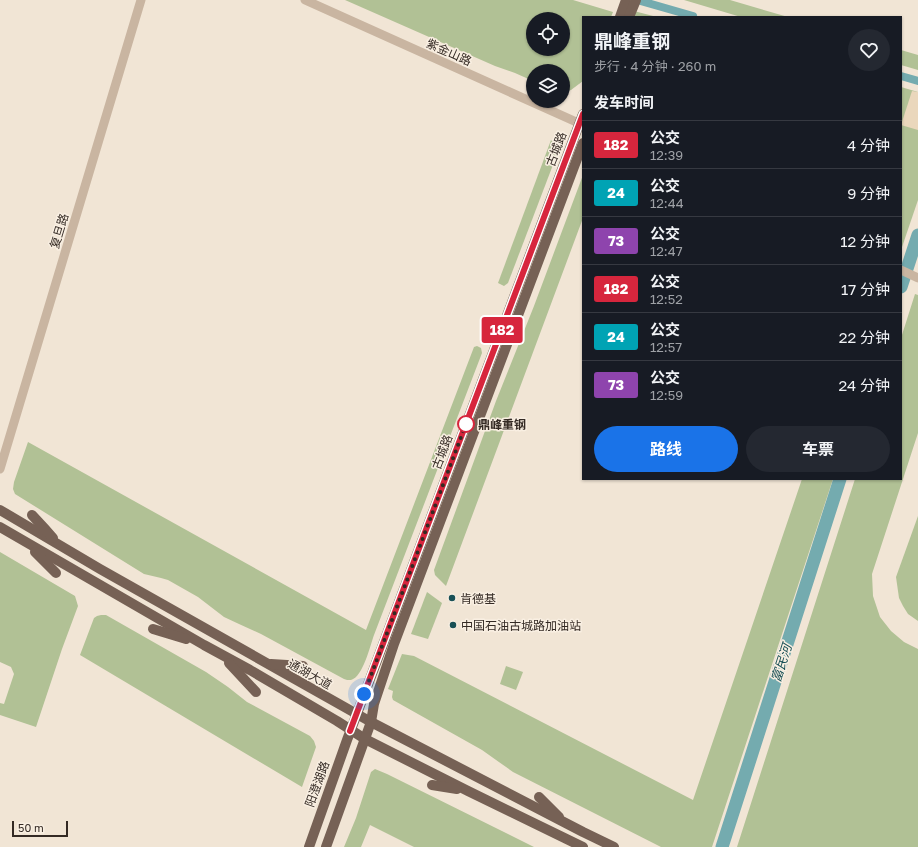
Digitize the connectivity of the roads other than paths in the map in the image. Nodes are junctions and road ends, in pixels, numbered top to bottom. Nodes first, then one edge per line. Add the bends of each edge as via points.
1 (141, 0) edge
2 (305, 0) edge
3 (630, 1) edge
4 (621, 16) edge
5 (629, 16) edge
6 (582, 121) edge
7 (582, 146) edge
8 (902, 270) edge
9 (918, 278) edge
10 (0, 469) edge
11 (0, 510) edge
12 (32, 516) dead end
13 (0, 527) edge
14 (25, 542) junction
15 (58, 544) junction
16 (56, 573) dead end
17 (153, 629) dead end
18 (204, 645) junction
19 (220, 654) junction
20 (267, 664) junction
21 (303, 666) dead end
22 (256, 692) dead end
23 (357, 715) junction
24 (371, 722) junction
25 (350, 731) junction
26 (365, 739) junction
27 (432, 785) dead end
28 (468, 791) junction
29 (539, 797) dead end
30 (567, 824) junction
31 (309, 847) edge
32 (326, 847) edge
33 (583, 847) edge
34 (614, 847) edge

1 - 10 street, 复旦路
2 - 6 street, 紫金山路
3 - 4 main road
3 - 5 main road
6 - 23 main road, 古城路
7 - 24 main road, 古城路 via 394,644 374,704
8 - 9 street
11 - 15 main road, 通湖大道
12 - 15 main road
13 - 14 main road
14 - 16 main road
14 - 18 main road
15 - 20 main road, 通湖大道
17 - 18 main road
18 - 19 main road
19 - 22 main road
19 - 25 main road
20 - 21 main road
20 - 23 main road, 通湖大道
23 - 24 main road, 通湖大道
23 - 25 main road, 古城路
24 - 26 main road, 古城路
24 - 30 main road, 通湖大道
25 - 26 main road
25 - 31 main road, 阳澄湖路
26 - 28 main road
26 - 32 main road
27 - 28 main road
28 - 33 main road
29 - 30 main road
30 - 34 main road, 通湖大道

